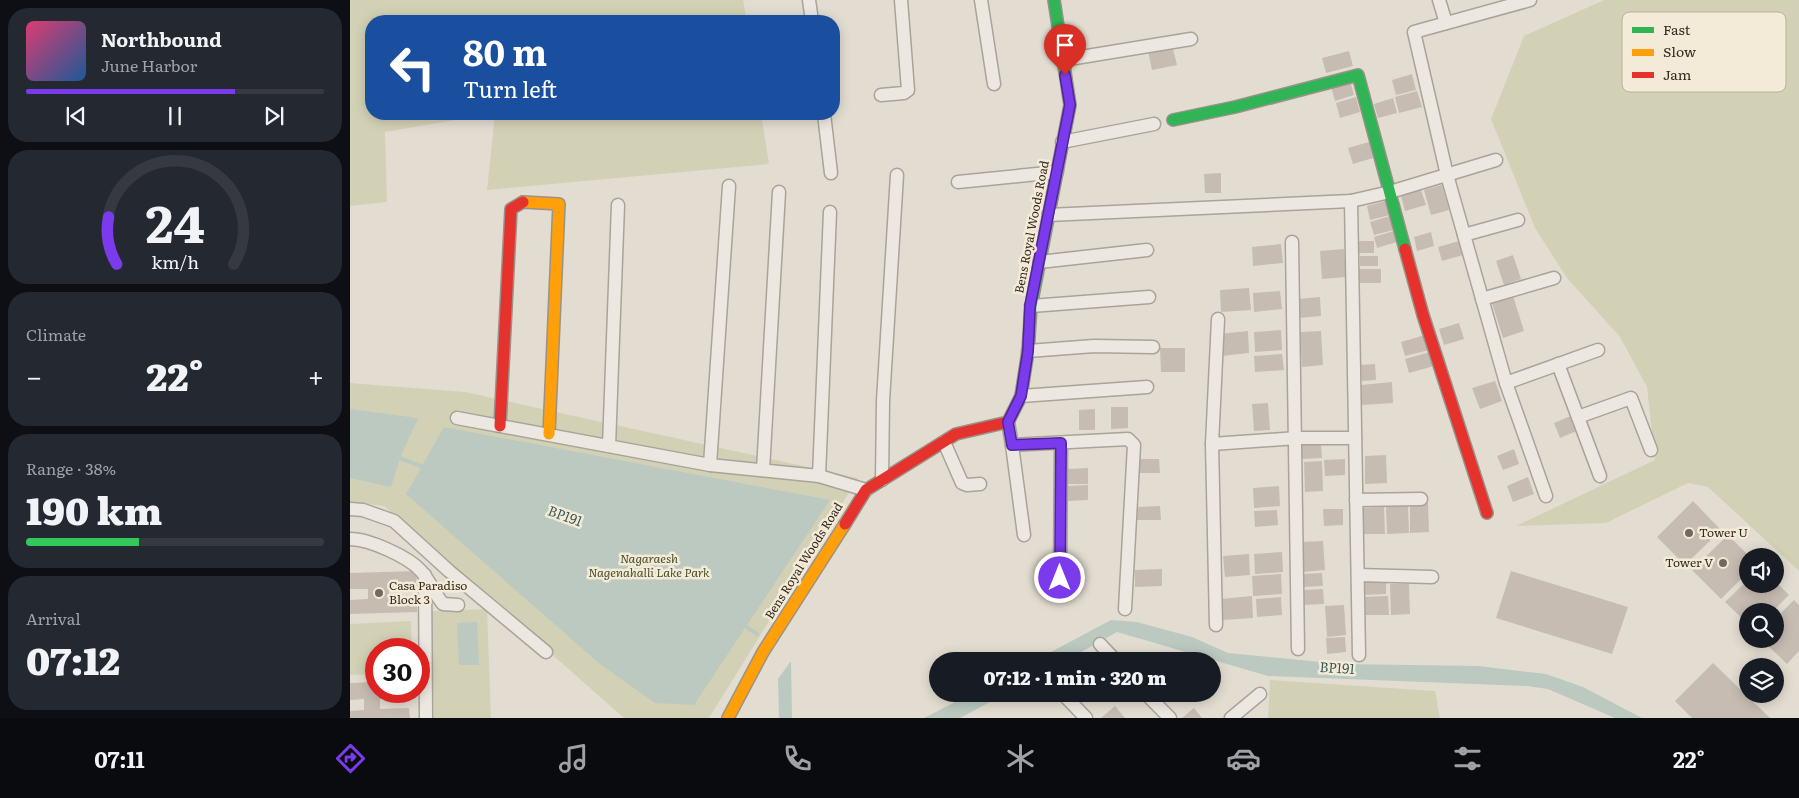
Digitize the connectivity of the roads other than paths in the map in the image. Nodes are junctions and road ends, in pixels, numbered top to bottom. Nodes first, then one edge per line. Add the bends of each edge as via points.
1 (810, 0) edge
2 (901, 0) edge
3 (981, 0) edge
4 (1054, 0) edge
5 (1439, 0) edge
6 (1530, 0) edge
7 (1514, 2) edge
8 (811, 15) edge
9 (1446, 23) junction
10 (1192, 39) dead end
11 (1063, 60) junction
12 (994, 84) dead end
13 (881, 95) dead end
14 (825, 120) edge
15 (1173, 120) dead end
16 (1154, 124) dead end
17 (1062, 142) junction
18 (1496, 160) dead end
19 (1057, 172) junction
20 (831, 174) dead end
21 (897, 175) dead end
22 (1447, 175) junction
23 (958, 182) dead end
24 (729, 186) dead end
25 (779, 192) dead end
26 (1390, 192) junction
27 (1351, 201) junction
28 (618, 206) dead end
29 (830, 212) dead end
30 (1048, 215) junction
31 (1518, 220) dead end
32 (1464, 235) junction
33 (1292, 242) dead end
34 (1147, 250) dead end
35 (1039, 262) junction
36 (1554, 278) dead end
37 (1149, 296) dead end
38 (1482, 299) junction
39 (1030, 306) junction
40 (1218, 319) dead end
41 (1153, 347) dead end
42 (1598, 350) dead end
43 (1028, 351) junction
44 (1558, 364) junction
45 (1506, 383) junction
46 (1147, 387) dead end
47 (1021, 396) junction
48 (1578, 417) junction
49 (457, 418) dead end
50 (1008, 422) junction
51 (500, 426) junction
52 (550, 434) junction
53 (1297, 438) junction
54 (1355, 438) junction
55 (944, 442) junction
56 (1061, 443) junction
57 (1212, 444) junction
58 (1012, 445) junction
59 (609, 446) junction
60 (1651, 450) dead end
61 (710, 465) junction
62 (762, 470) junction
63 (819, 476) junction
64 (1600, 476) dead end
65 (882, 480) junction
66 (980, 484) dead end
67 (866, 490) junction
68 (1546, 496) dead end
69 (1421, 499) dead end
70 (1356, 500) junction
71 (350, 509) edge
72 (1486, 513) dead end
73 (1024, 535) dead end
74 (350, 539) edge
75 (1358, 575) junction
76 (425, 576) junction
77 (1432, 576) dead end
78 (1060, 578) dead end
79 (458, 605) dead end
80 (1125, 609) dead end
81 (1216, 625) dead end
82 (1100, 644) dead end
83 (1298, 649) dead end
84 (546, 652) dead end
85 (1108, 652) edge
86 (1359, 655) dead end
87 (1260, 694) dead end
88 (1071, 702) edge
89 (1156, 702) edge
90 (426, 718) edge
91 (728, 718) edge
92 (1086, 718) edge
93 (1170, 718) edge
94 (1231, 718) edge

1 - 8 street
2 - 13 street via 908,90
3 - 12 street
4 - 11 street, Bens Royal Woods Road
5 - 9 street
6 - 7 street
7 - 9 street
9 - 22 street via 1414,32
10 - 11 street
11 - 17 street, Bens Royal Woods Road via 1070,105
14 - 20 street
15 - 26 street via 1358,75
16 - 17 street
17 - 19 street, Bens Royal Woods Road
18 - 22 street
19 - 23 street
19 - 30 street, Bens Royal Woods Road
21 - 65 street via 883,401
22 - 26 street
22 - 32 street
24 - 61 street
25 - 62 street
26 - 27 street
26 - 72 street via 1424,315
27 - 30 street
27 - 54 street
28 - 59 street
29 - 63 street
30 - 35 street, Bens Royal Woods Road
31 - 32 street
32 - 38 street
33 - 53 street
34 - 35 street
35 - 39 street, Bens Royal Woods Road
36 - 38 street
37 - 39 street
38 - 45 street
39 - 43 street, Bens Royal Woods Road
40 - 57 street
41 - 43 street via 1094,346
42 - 44 street
43 - 47 street, Bens Royal Woods Road
44 - 45 street
44 - 48 street
45 - 68 street
46 - 47 street
47 - 50 street, Bens Royal Woods Road
48 - 60 street via 1631,398
48 - 64 street
49 - 51 street
50 - 55 street, Bens Royal Woods Road via 956,434
50 - 58 street
51 - 52 street
51 - 52 street via 511,209 522,202 559,204
52 - 59 street
53 - 54 street
53 - 57 street
53 - 83 street
54 - 70 street
55 - 65 street, Bens Royal Woods Road
55 - 66 street via 962,483
56 - 58 street
56 - 78 street
56 - 80 street via 1128,439 1134,445
57 - 81 street
58 - 73 street
59 - 61 street
61 - 62 street
62 - 63 street
63 - 67 street
65 - 67 street, Bens Royal Woods Road
67 - 91 street, Bens Royal Woods Road via 763,652
69 - 70 street
70 - 75 street
71 - 84 street via 394,521
74 - 76 street via 372,543 414,564
75 - 77 street
75 - 86 street
76 - 79 street via 443,604
76 - 90 street
82 - 85 street
87 - 94 street
88 - 92 street
89 - 93 street

